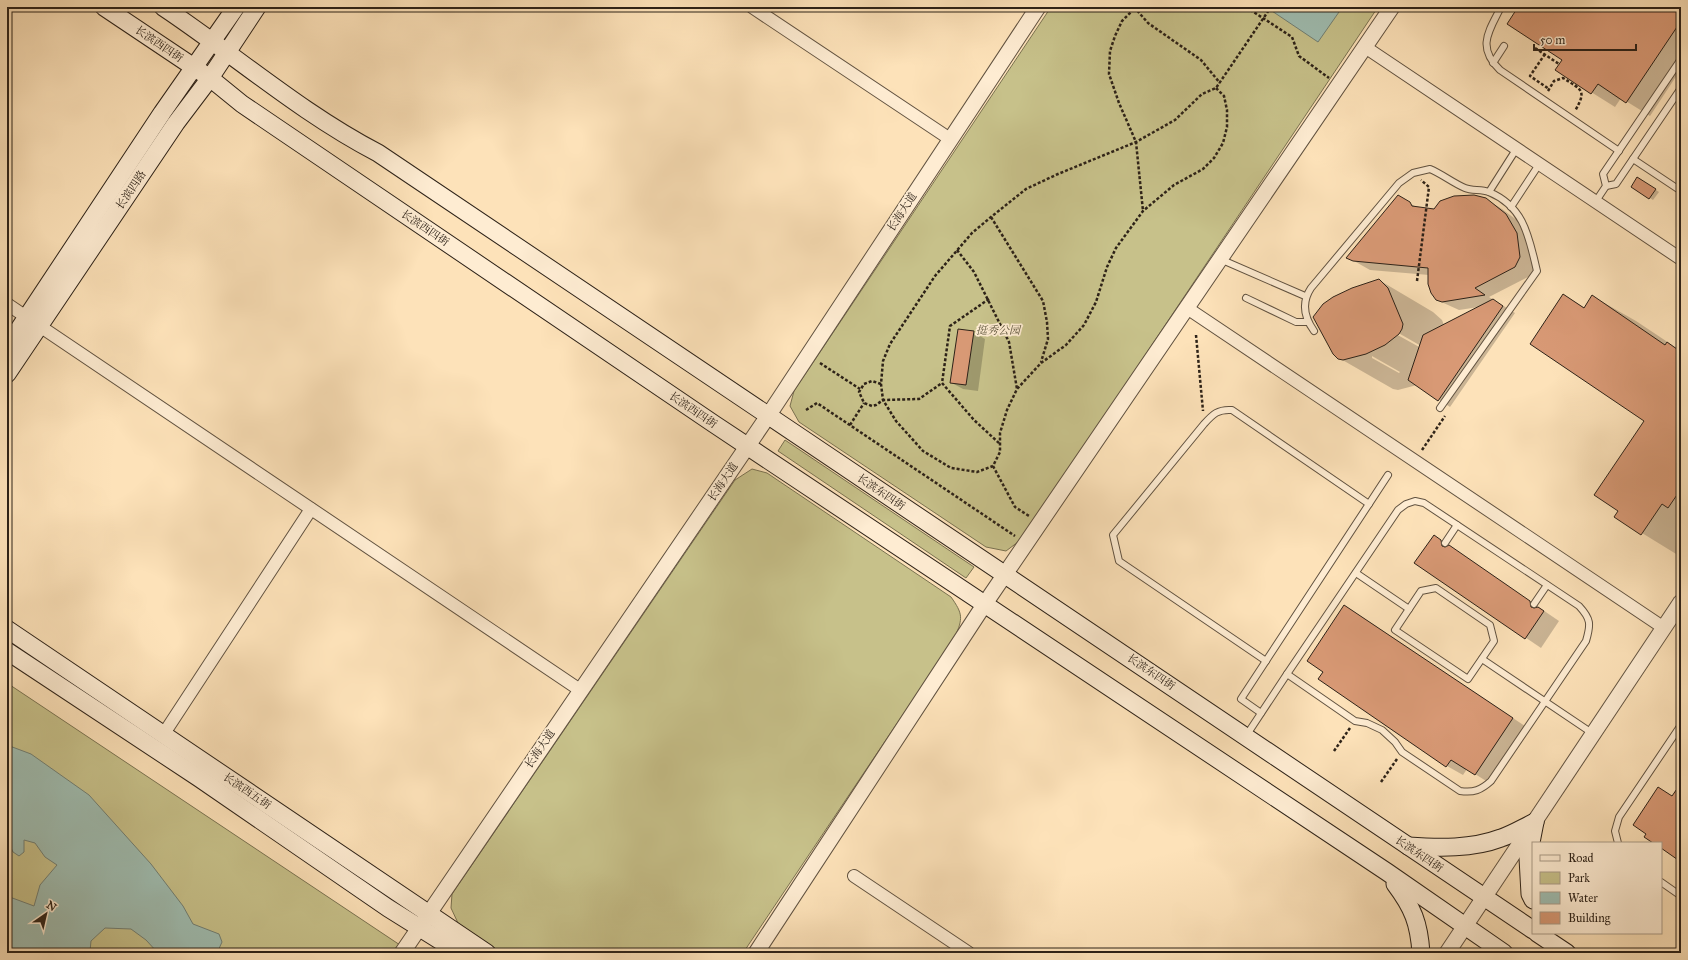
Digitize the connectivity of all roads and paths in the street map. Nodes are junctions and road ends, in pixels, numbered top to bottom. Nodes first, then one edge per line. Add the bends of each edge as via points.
1 (104, 7) edge
2 (163, 7) edge
3 (236, 7) edge
4 (257, 7) edge
5 (752, 7) edge
6 (1038, 7) edge
7 (1246, 7) edge
8 (1392, 7) edge
9 (1501, 7) edge
10 (1134, 8) edge
11 (1270, 8) edge
12 (1263, 19) junction
13 (213, 41) junction
14 (1365, 46) junction
15 (1504, 46) dead end
16 (1535, 48) dead end
17 (228, 51) junction
18 (1545, 54) junction
19 (1681, 59) edge
20 (1493, 63) junction
21 (1559, 64) dead end
22 (195, 68) junction
23 (210, 78) junction
24 (1220, 83) junction
25 (1339, 85) junction
26 (1216, 88) junction
27 (1681, 88) edge
28 (1549, 89) junction
29 (1542, 99) junction
30 (1570, 118) junction
31 (950, 139) junction
32 (1136, 142) junction
33 (1517, 148) junction
34 (1619, 151) junction
35 (1633, 159) junction
36 (1540, 163) junction
37 (1413, 172) junction
38 (1606, 186) junction
39 (1681, 191) edge
40 (1488, 192) junction
41 (1596, 201) junction
42 (1511, 207) junction
43 (1143, 212) junction
44 (991, 217) junction
45 (957, 250) junction
46 (1220, 259) junction
47 (1681, 259) edge
48 (1417, 281) dead end
49 (1305, 296) junction
50 (1246, 298) dead end
51 (989, 299) junction
52 (7, 304) edge
53 (1187, 308) junction
54 (33, 322) junction
55 (1307, 322) junction
56 (1314, 331) dead end
57 (1196, 335) dead end
58 (7, 347) edge
59 (808, 356) junction
60 (1041, 363) junction
61 (7, 374) edge
62 (942, 383) junction
63 (881, 384) junction
64 (860, 389) junction
65 (1017, 389) junction
66 (883, 400) junction
67 (864, 403) junction
68 (1440, 408) joint
69 (806, 410) dead end
70 (768, 416) junction
71 (1204, 424) junction
72 (850, 425) junction
73 (1000, 444) junction
74 (748, 446) junction
75 (1422, 450) dead end
76 (993, 466) junction
77 (1388, 475) dead end
78 (1369, 504) junction
79 (312, 509) junction
80 (1031, 517) dead end
81 (1457, 525) junction
82 (1015, 537) dead end
83 (1445, 543) dead end
84 (1356, 573) junction
85 (1005, 575) junction
86 (1547, 585) junction
87 (1681, 602) edge
88 (1534, 604) dead end
89 (984, 605) junction
90 (1409, 609) junction
91 (1664, 628) junction
92 (7, 629) edge
93 (7, 651) edge
94 (1482, 659) junction
95 (1266, 661) junction
96 (1287, 674) junction
97 (580, 690) junction
98 (1546, 702) junction
99 (1261, 713) junction
100 (1355, 721) junction
101 (1681, 725) edge
102 (163, 734) junction
103 (1594, 734) junction
104 (1246, 736) junction
105 (1334, 751) dead end
106 (1402, 752) junction
107 (1381, 782) dead end
108 (1535, 822) junction
109 (1618, 842) edge
110 (1408, 846) junction
111 (1387, 872) junction
112 (854, 876) dead end
113 (1662, 883) edge
114 (1681, 896) edge
115 (1485, 898) junction
116 (1532, 898) edge
117 (424, 920) junction
118 (1465, 927) junction
119 (1532, 929) edge
120 (1538, 934) edge
121 (1556, 934) edge
122 (402, 953) edge
123 (460, 953) edge
124 (487, 953) edge
125 (756, 953) edge
126 (969, 953) edge
127 (1421, 953) edge
128 (1447, 953) edge
129 (1504, 953) edge
130 (1567, 953) edge
131 (1574, 953) edge

1 - 22 main road, 长滨西四街
2 - 13 main road
3 - 13 main road, 长滨四路
4 - 17 main road, 长滨四路
5 - 31 street
6 - 31 street, 长海大道
7 - 12 path
8 - 14 street
9 - 20 lane via 1486,38 1487,50
10 - 24 path via 1148,23 1201,60
10 - 32 path via 1122,21 1115,36 1110,51 1109,74
11 - 12 path
12 - 24 path
12 - 25 path via 1292,37 1299,56
13 - 17 main road
13 - 22 main road, 长滨四路
14 - 25 street
14 - 33 street
15 - 20 lane
16 - 18 path
17 - 23 main road, 长滨四路
17 - 70 main road via 306,109 351,139 383,156
18 - 21 path
18 - 28 path via 1530,76
19 - 34 lane
20 - 29 lane
22 - 23 main road, 长滨西四街
22 - 54 main road, 长滨四路 via 162,113
23 - 54 main road, 长滨四路
23 - 74 main road, 长滨西四街 via 242,104
24 - 26 path
25 - 46 street
26 - 32 path via 1202,94 1175,120
26 - 43 path via 1224,96 1227,110 1227,127 1223,143 1214,158 1203,169 1174,185
27 - 35 lane
28 - 29 path
28 - 30 path via 1554,81 1563,78 1581,89 1582,98
29 - 30 lane
30 - 34 lane
31 - 59 street, 长海大道
32 - 43 path
32 - 44 path via 1026,189
33 - 36 street
33 - 40 lane
34 - 38 lane via 1603,174
35 - 38 lane via 1616,184
35 - 39 lane
36 - 41 street
36 - 42 lane
37 - 40 lane via 1430,169 1466,189 1478,188
37 - 48 path via 1429,187
37 - 49 lane via 1399,183
38 - 41 lane
40 - 42 lane
41 - 47 street
42 - 68 lane via 1521,218 1527,232 1537,271
43 - 60 path via 1116,248 1106,267 1096,302 1084,325 1066,345
44 - 45 path
44 - 60 path via 1043,301 1048,340
45 - 51 path via 974,272
45 - 63 path via 934,276 890,344 883,361
46 - 49 lane
46 - 53 street
49 - 55 lane
50 - 55 lane via 1296,322
51 - 62 path via 950,326
51 - 65 path via 1009,342
52 - 54 street
53 - 85 street
53 - 91 street
54 - 58 main road, 长滨四路
54 - 61 main road, 长滨四路
54 - 79 street
55 - 56 lane
57 - 71 path
59 - 64 path
59 - 70 street, 长海大道
60 - 65 path
62 - 66 path via 919,399
62 - 73 path via 974,420
63 - 64 path via 876,381 868,382
63 - 66 path
64 - 67 path
65 - 73 path via 1007,410 1000,433
66 - 67 path via 876,406
66 - 76 path via 896,421 924,451 951,468 977,472
67 - 72 path
68 - 75 path via 1447,413
69 - 72 path via 817,403
70 - 74 street, 长海大道
70 - 85 main road, 长滨东四街
71 - 78 lane via 1215,412 1232,410
71 - 95 lane via 1113,535 1119,561
72 - 82 path
73 - 76 path via 1000,452
74 - 89 main road
74 - 97 street, 长海大道
76 - 80 path via 1015,507
77 - 78 lane
78 - 95 lane
79 - 97 street
79 - 102 street
81 - 83 lane
81 - 84 lane via 1424,503 1415,501 1406,504 1398,510
81 - 86 lane
84 - 90 lane
84 - 96 lane
85 - 89 street
85 - 104 main road, 长滨东四街
86 - 88 lane
86 - 98 lane via 1579,606 1588,616 1590,629 1586,640
87 - 91 street
89 - 111 main road
89 - 125 street
90 - 94 lane via 1395,630 1468,679
90 - 94 lane via 1421,591 1436,588 1490,625 1494,641
91 - 103 street
92 - 102 main road, 长滨西五街
93 - 117 main road, 长滨西五街 via 199,778 388,908
94 - 98 lane
95 - 99 lane via 1240,699
96 - 99 lane
96 - 100 lane
97 - 117 street, 长海大道
98 - 103 lane
98 - 106 lane via 1491,781 1482,789 1460,791
99 - 104 lane
100 - 105 path
100 - 106 lane via 1368,723 1382,730
101 - 109 lane via 1619,817 1615,831
102 - 117 main road, 长滨西五街
103 - 108 street
104 - 110 main road, 长滨东四街
106 - 107 path
108 - 110 main road via 1501,838 1472,844 1441,848
108 - 115 street
108 - 116 main road via 1528,858
110 - 115 main road, 长滨东四街
111 - 118 main road
111 - 127 main road via 1411,905 1420,934
112 - 126 street
113 - 114 lane
115 - 118 street
115 - 119 main road, 长滨东四街
117 - 122 street, 长海大道
117 - 123 main road, 长滨西五街
117 - 124 main road, 长滨西五街
118 - 128 street
118 - 129 main road
120 - 130 main road
121 - 131 main road

